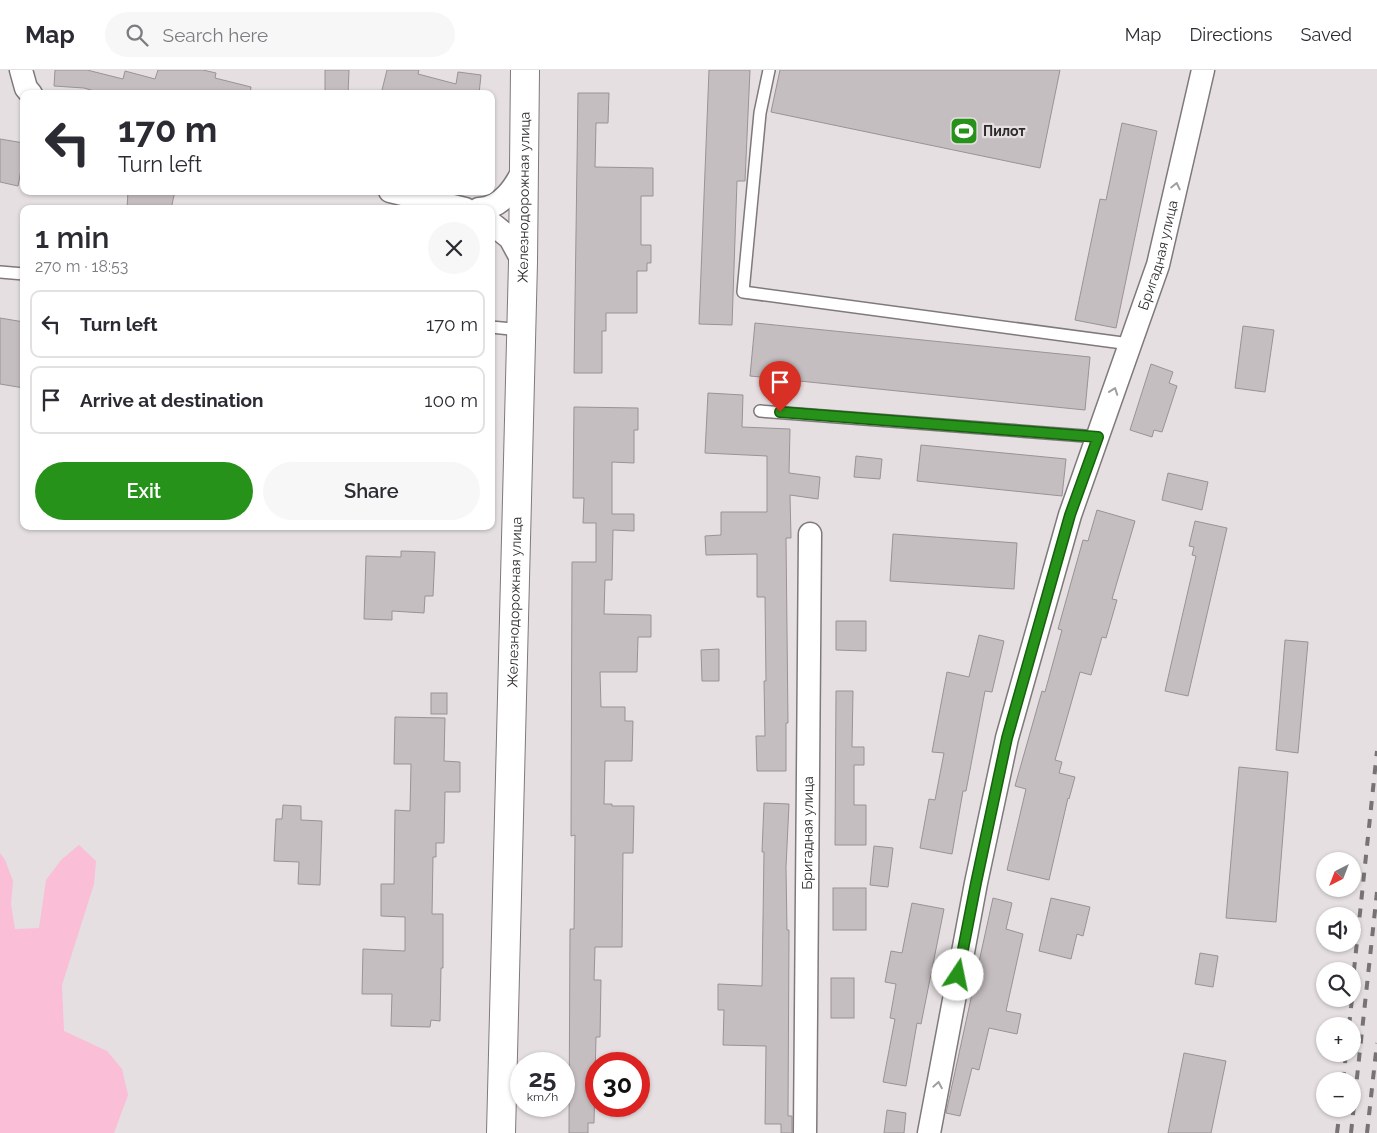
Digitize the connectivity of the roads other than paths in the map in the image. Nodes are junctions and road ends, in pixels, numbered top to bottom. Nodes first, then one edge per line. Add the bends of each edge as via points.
1 (524, 70) edge
2 (769, 70) edge
3 (1202, 70) edge
4 (524, 169) junction
5 (407, 195) edge
6 (448, 205) edge
7 (493, 205) edge
8 (495, 226) edge
9 (523, 262) junction
10 (0, 272) edge
11 (20, 274) edge
12 (495, 327) edge
13 (521, 330) junction
14 (1130, 344) junction
15 (760, 410) dead end
16 (1098, 437) junction
17 (810, 534) dead end
18 (501, 1133) edge
19 (805, 1133) edge
20 (929, 1133) edge

1 - 4 street, Железнодорожная улица
2 - 14 lane via 760,113 743,292
14 -> 3 street, Бригадная улица via 1158,266
4 - 7 street via 515,186
4 - 9 street, Железнодорожная улица
5 - 6 street
8 - 9 street via 510,238
9 - 13 street, Железнодорожная улица
10 - 11 lane
12 - 13 lane
13 - 18 street, Железнодорожная улица
16 -> 14 street, Бригадная улица
15 - 16 lane
20 -> 16 street, Бригадная улица via 1007,738 1070,515
17 - 19 street, Бригадная улица

